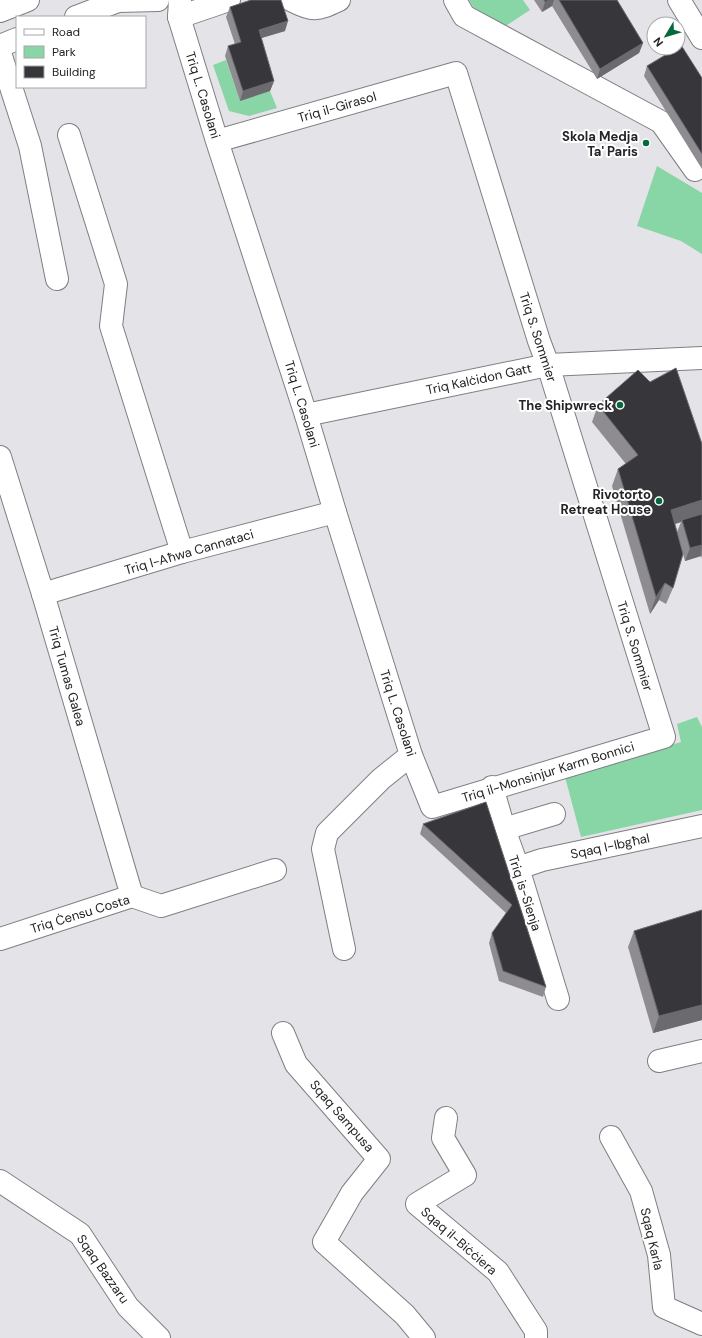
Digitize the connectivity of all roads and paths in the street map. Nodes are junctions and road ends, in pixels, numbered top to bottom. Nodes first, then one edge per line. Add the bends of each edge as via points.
1 (28, 0) edge
2 (158, 0) edge
3 (230, 0) edge
4 (291, 0) edge
5 (339, 0) edge
6 (455, 0) edge
7 (679, 0) edge
8 (179, 8) edge
9 (0, 11) edge
10 (79, 16) edge
11 (702, 38) edge
12 (16, 39) edge
13 (0, 46) edge
14 (0, 53) edge
15 (456, 73) joint
16 (69, 135) dead end
17 (217, 141) junction
18 (695, 170) dead end
19 (57, 279) dead end
20 (702, 358) edge
21 (548, 365) junction
22 (306, 415) junction
23 (0, 457) edge
24 (335, 512) junction
25 (182, 552) junction
26 (43, 594) junction
27 (664, 737) joint
28 (411, 755) junction
29 (492, 788) junction
30 (432, 807) joint
31 (554, 814) dead end
32 (702, 826) edge
33 (504, 829) junction
34 (518, 868) junction
35 (275, 870) dead end
36 (132, 896) junction
37 (0, 939) edge
38 (344, 949) dead end
39 (558, 999) dead end
40 (283, 1032) dead end
41 (702, 1051) edge
42 (659, 1060) dead end
43 (446, 1118) dead end
44 (611, 1137) dead end
45 (0, 1181) edge
46 (702, 1324) edge
47 (159, 1338) edge
48 (424, 1338) edge
49 (536, 1338) edge

1 - 9 street
2 - 10 street via 118,1
3 - 8 street
4 - 5 street via 310,8 322,8
6 - 18 street via 464,16 661,122
7 - 11 street
8 - 17 street, Triq L. Casolani
12 - 13 street
14 - 19 street via 30,146
15 - 17 street, Triq il-Girasol
15 - 21 street, Triq S. Sommier via 538,342
16 - 25 street via 116,284 111,326
17 - 22 street, Triq L. Casolani
20 - 21 street, Triq Kalċidon Gatt
21 - 22 street, Triq Kalċidon Gatt
21 - 27 street, Triq S. Sommier
22 - 24 street, Triq L. Casolani
23 - 26 street, Triq Tumas Galea
24 - 25 street, Triq l-Aħwa Cannataci
24 - 28 street, Triq L. Casolani
25 - 26 street, Triq l-Aħwa Cannataci
26 - 36 street, Triq Tumas Galea
27 - 29 street, Triq il-Monsinjur Karm Bonnici
28 - 30 street, Triq L. Casolani
28 - 38 street via 381,779 327,833 323,849
29 - 30 street, Triq il-Monsinjur Karm Bonnici
29 - 33 street, Triq is-Sienja
31 - 33 street
32 - 34 street, Sqaq l-Ibgħal via 542,860
33 - 34 street, Triq is-Sienja
34 - 39 street, Triq is-Sienja
35 - 36 street, Triq Ċensu Costa via 161,906
36 - 37 street, Triq Ċensu Costa
40 - 48 street, Sqaq Sampusa via 296,1064 379,1159 352,1193 324,1242 405,1315
41 - 42 street
43 - 49 street, Sqaq il-Biċċiera via 444,1138 465,1175 416,1204 498,1272 536,1331
44 - 46 street, Sqaq Karla via 641,1191 659,1255 664,1307
45 - 47 street, Sqaq Bazzaru via 80,1234 128,1307

